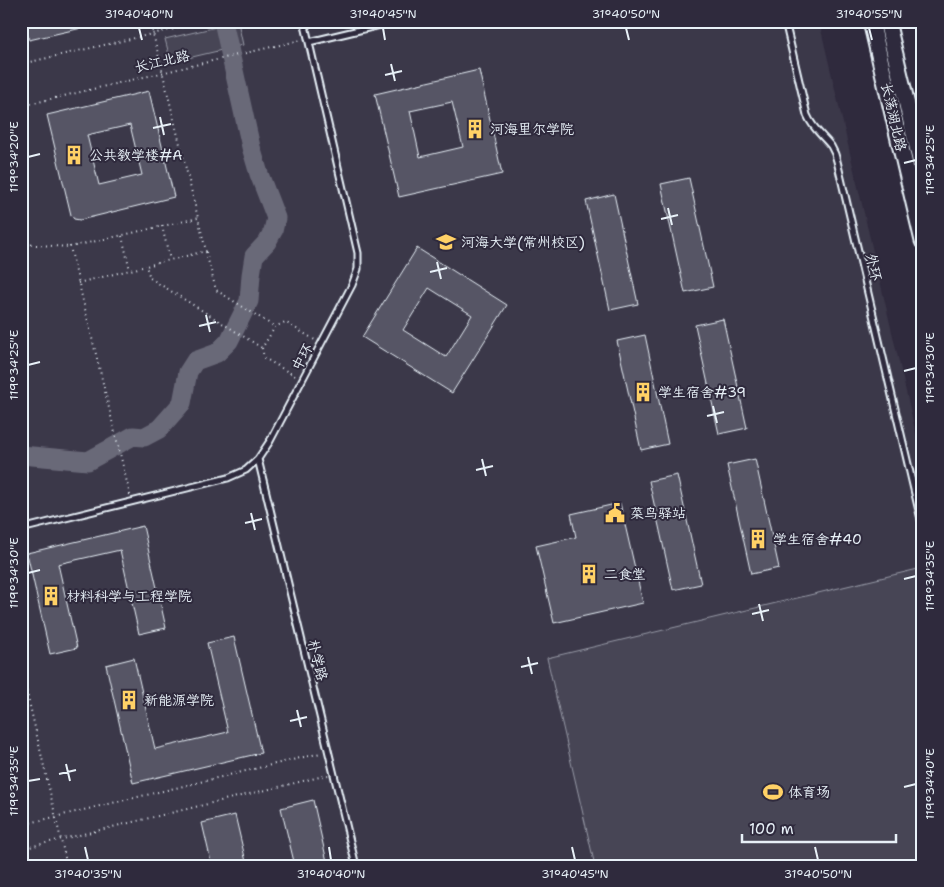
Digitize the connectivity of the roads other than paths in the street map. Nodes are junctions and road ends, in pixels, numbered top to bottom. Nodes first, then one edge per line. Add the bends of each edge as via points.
1 (304, 21) edge
2 (397, 21) edge
3 (784, 21) edge
4 (871, 21) edge
5 (887, 21) edge
6 (308, 40) junction
7 (923, 172) edge
8 (923, 241) edge
9 (258, 460) junction
10 (923, 528) edge
11 (21, 529) edge
12 (356, 866) edge

1 - 6 lane, 中环
2 - 6 lane
3 - 10 lane, 外环 via 810,123 835,152
4 - 8 main road, 长荡湖北路
5 - 7 main road, 长荡湖北路
6 - 9 lane, 中环 via 358,253 358,270
9 - 11 lane, 中环 via 228,478
9 - 12 lane, 朴学路

